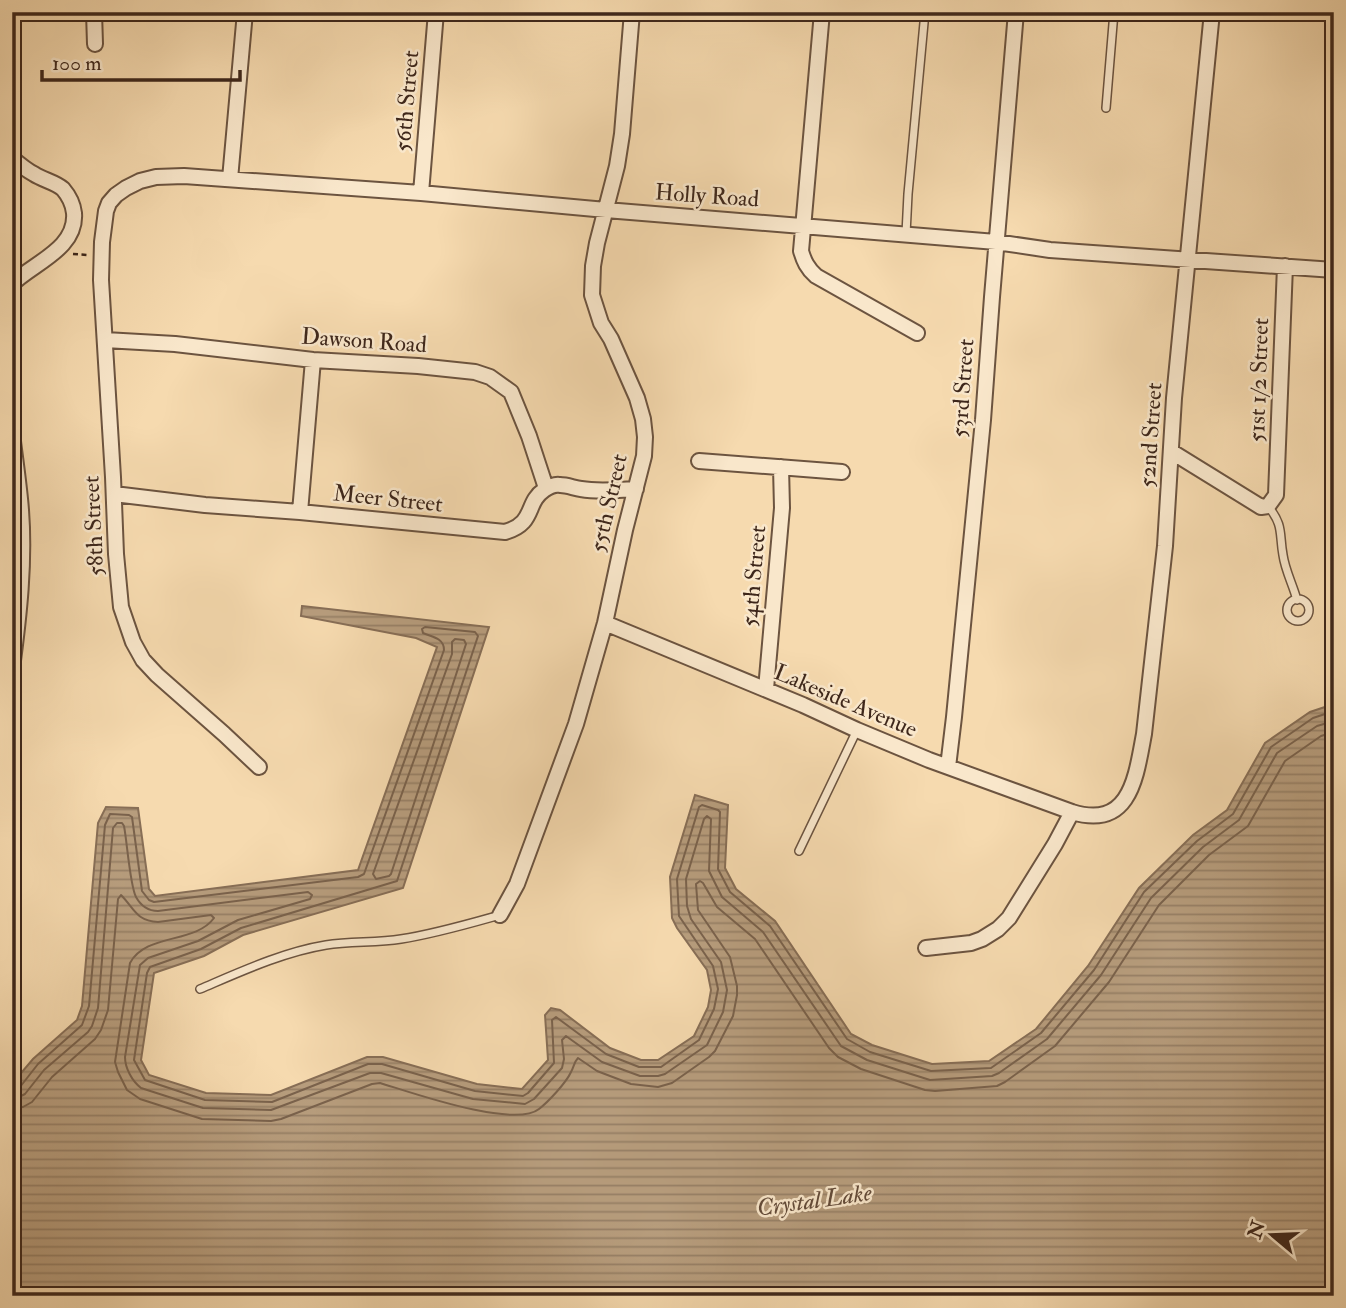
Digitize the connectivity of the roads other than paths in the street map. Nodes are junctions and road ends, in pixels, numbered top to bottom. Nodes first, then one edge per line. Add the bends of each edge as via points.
1 (94, 12) edge
2 (244, 12) edge
3 (436, 12) edge
4 (632, 12) edge
5 (822, 12) edge
6 (925, 12) edge
7 (1016, 12) edge
8 (1114, 12) edge
9 (1212, 12) edge
10 (95, 44) dead end
11 (1106, 108) dead end
12 (12, 158) edge
13 (230, 179) junction
14 (421, 193) junction
15 (606, 210) junction
16 (804, 225) junction
17 (104, 226) joint
18 (906, 234) junction
19 (996, 242) junction
20 (1187, 259) junction
21 (12, 262) edge
22 (1285, 266) junction
23 (1334, 270) edge
24 (16, 280) edge
25 (917, 333) dead end
26 (106, 340) junction
27 (313, 360) junction
28 (12, 433) edge
29 (1172, 452) junction
30 (699, 461) dead end
31 (781, 467) junction
32 (842, 472) dead end
33 (546, 488) junction
34 (636, 489) junction
35 (114, 494) junction
36 (1272, 501) junction
37 (300, 512) junction
38 (1297, 600) dead end
39 (605, 623) junction
40 (12, 668) edge
41 (766, 690) junction
42 (858, 730) junction
43 (259, 767) dead end
44 (947, 767) junction
45 (1072, 812) junction
46 (799, 851) dead end
47 (500, 915) joint
48 (926, 948) dead end
49 (200, 989) dead end

1 - 10 street
2 - 13 street
3 - 14 street, 56th Street
4 - 15 street, 55th Street via 622,134
5 - 16 street
6 - 18 lane
7 - 19 street, 53rd Street
8 - 11 lane
9 - 20 street, 52nd Street
12 - 24 street via 62,189 74,211 65,243
13 - 14 street, Holly Road
13 - 17 street, Holly Road via 184,176 140,181 109,204
14 - 15 street, Holly Road
15 - 16 street, Holly Road
15 - 34 street, 55th Street via 593,267 592,295 643,419 644,456
16 - 18 street, Holly Road
16 - 25 street via 801,251 809,270
17 - 26 street, 58th Street via 101,280
18 - 19 street, Holly Road
19 - 20 street, Holly Road
19 - 44 street, 53rd Street via 983,420
20 - 22 street, Holly Road
20 - 29 street, 52nd Street
21 - 24 street
22 - 23 street, Holly Road
22 - 36 street, 51st 1/2 Street
26 - 27 street, Dawson Road
26 - 35 street, 58th Street
27 - 33 street, Dawson Road via 418,366 490,377 511,392
27 - 37 street
28 - 40 street via 22,540
29 - 36 street via 1261,507
29 - 45 street, 52nd Street via 1138,764 1129,794 1115,809 1095,816
30 - 31 street
31 - 32 street
31 - 41 street, 54th Street via 782,508
33 - 34 street via 557,484 594,490
33 - 37 street, Meer Street via 523,523 505,531
34 - 39 street, 55th Street
35 - 37 street, Meer Street
35 - 43 street, 58th Street via 121,607 133,642 157,675
36 - 38 lane
39 - 41 street, Lakeside Avenue
39 - 47 street, 55th Street via 576,724 517,884
41 - 42 street, Lakeside Avenue
42 - 44 street, Lakeside Avenue
42 - 46 lane
44 - 45 street, Lakeside Avenue
45 - 48 street via 998,929 971,943
47 - 49 lane via 401,939 326,945

